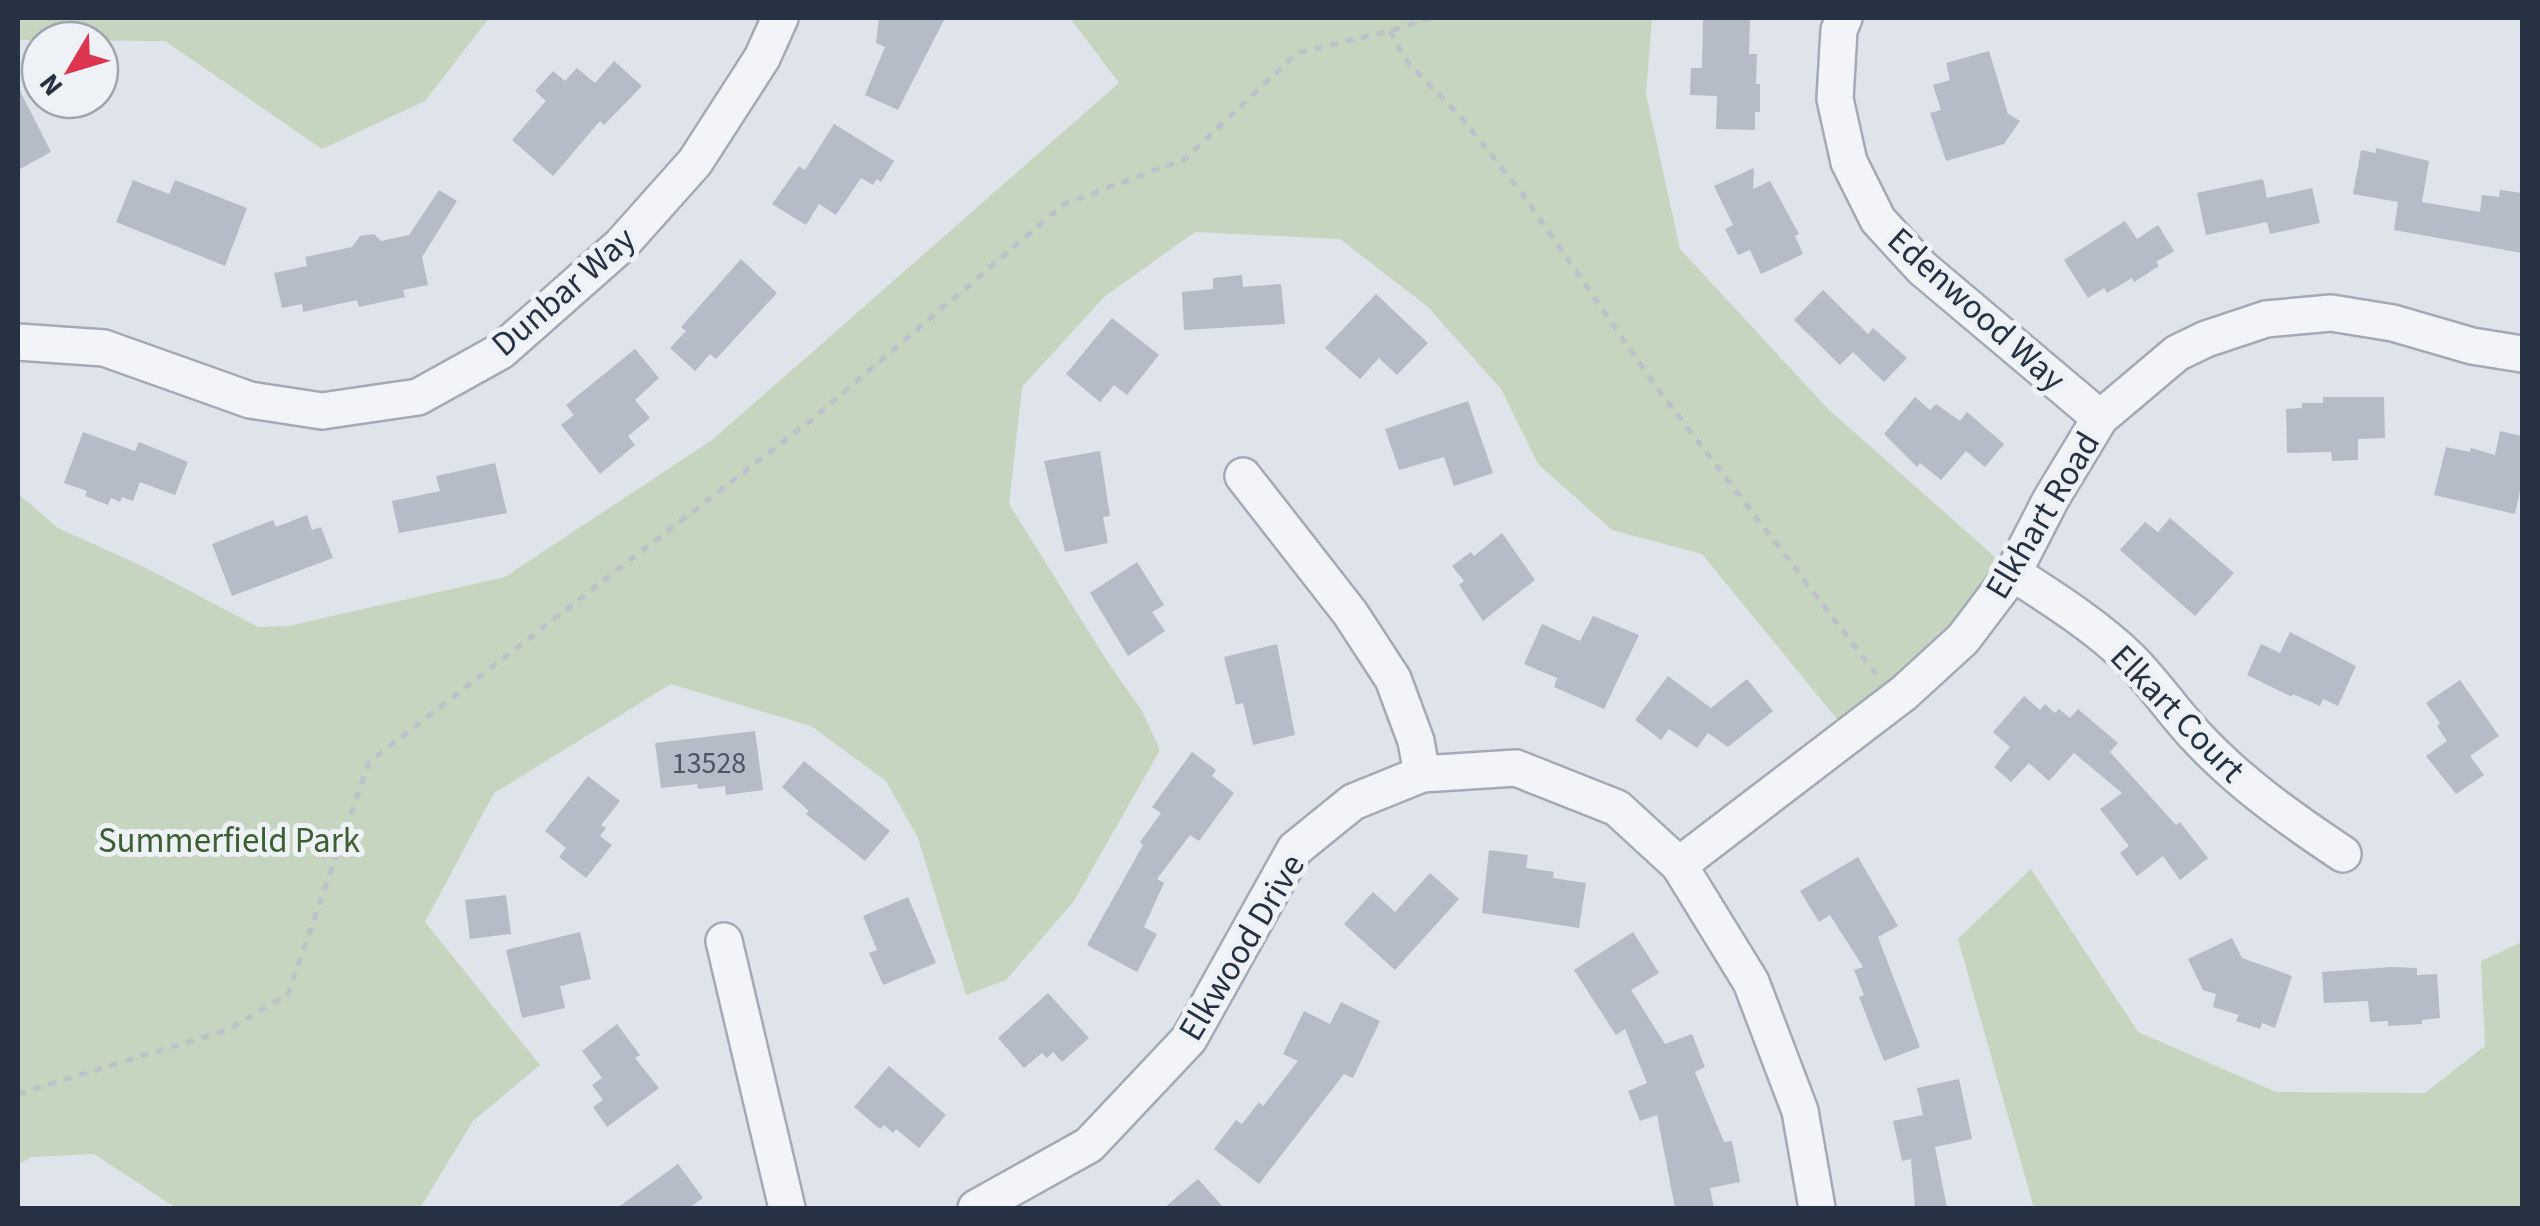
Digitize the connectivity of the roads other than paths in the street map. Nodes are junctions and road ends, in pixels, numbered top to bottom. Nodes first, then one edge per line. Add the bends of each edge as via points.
1 (780, 18) edge
2 (1844, 18) edge
3 (18, 342) edge
4 (2522, 354) edge
5 (2100, 418) junction
6 (1243, 476) dead end
7 (2013, 573) junction
8 (1422, 774) junction
9 (2343, 854) dead end
10 (1679, 866) junction
11 (724, 941) dead end
12 (787, 1208) edge
13 (976, 1208) edge
14 (1818, 1208) edge

1 - 3 street, Dunbar Way via 695,162 622,246 501,351 418,396 322,411 250,400 104,348
2 - 5 street, Edenwood Way via 1835,99 1849,162 1878,220 1922,268
4 - 5 street, Elkhart Road via 2362,316 2266,319 2176,354
5 - 7 street, Elkhart Road
6 - 8 street via 1394,679
7 - 9 street, Elkart Court via 2130,660 2236,777
7 - 10 street, Elkhart Road via 1963,639 1904,693
8 - 10 street, Elkwood Drive via 1516,768 1617,808
8 - 13 street, Elkwood Drive via 1353,802 1295,849 1189,1039 1090,1145
10 - 14 street, Elkwood Drive via 1751,982 1800,1111
11 - 12 street

